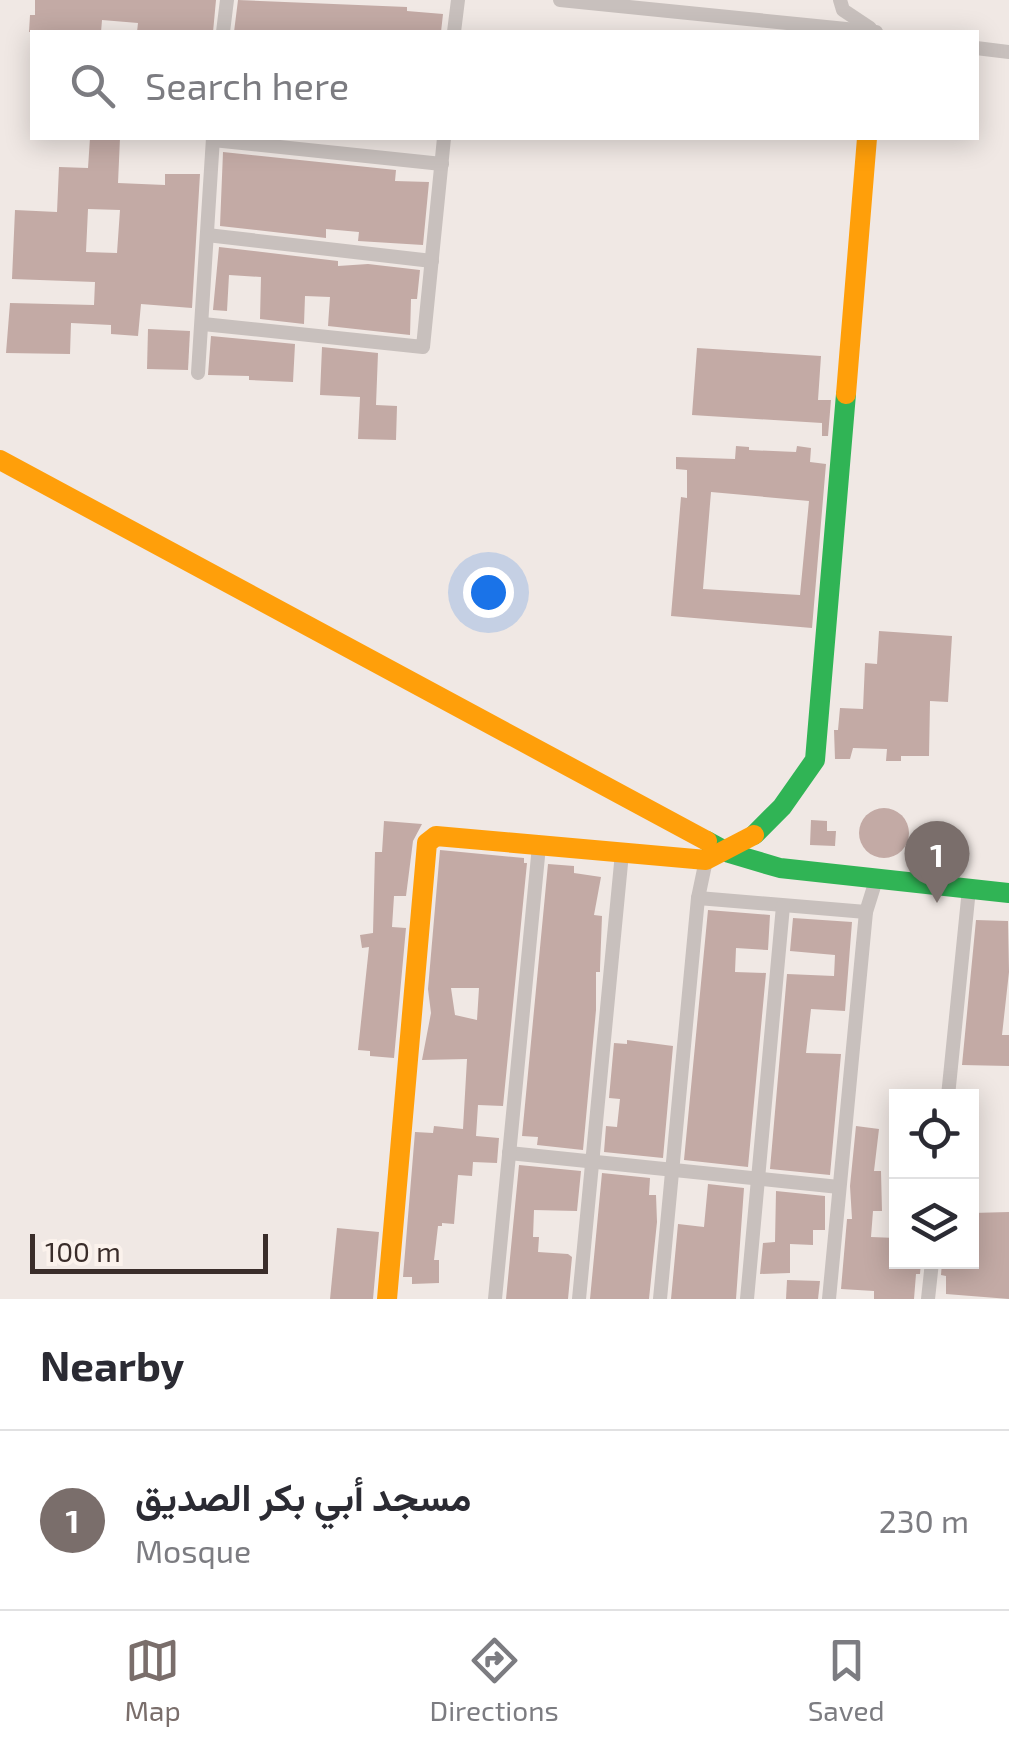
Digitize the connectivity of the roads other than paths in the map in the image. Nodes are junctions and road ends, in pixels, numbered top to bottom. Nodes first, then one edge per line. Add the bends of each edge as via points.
1 (226, 0) edge
2 (458, 0) edge
3 (560, 0) edge
4 (840, 0) edge
5 (223, 30) edge
6 (454, 30) edge
7 (858, 30) edge
8 (875, 30) edge
9 (979, 48) edge
10 (1009, 52) edge
11 (213, 140) edge
12 (222, 140) edge
13 (444, 140) edge
14 (867, 140) edge
15 (442, 164) junction
16 (207, 235) junction
17 (432, 261) junction
18 (203, 324) junction
19 (198, 373) dead end
20 (0, 460) edge
21 (539, 846) junction
22 (622, 853) junction
23 (729, 853) junction
24 (706, 860) junction
25 (876, 880) junction
26 (969, 889) junction
27 (1009, 893) edge
28 (698, 898) junction
29 (783, 906) junction
30 (866, 912) junction
31 (949, 1089) edge
32 (509, 1154) junction
33 (592, 1162) junction
34 (671, 1170) junction
35 (758, 1179) junction
36 (839, 1187) junction
37 (931, 1269) edge
38 (387, 1299) edge
39 (495, 1299) edge
40 (579, 1299) edge
41 (660, 1299) edge
42 (747, 1299) edge
43 (828, 1299) edge
44 (928, 1299) edge

1 - 5 street
2 - 6 street
3 - 7 street
4 - 8 street via 843,10
9 - 10 street
11 - 16 street
12 - 15 street
13 - 15 street
14 - 23 street via 815,760 770,823
15 - 17 street
16 - 17 street
16 - 18 street
17 - 18 street via 423,347
18 - 19 street
20 - 23 street
21 - 22 street
21 - 32 street
21 - 38 street via 436,836 427,844
22 - 24 street
22 - 33 street
23 - 24 street
23 - 25 street via 780,868
24 - 28 street
25 - 26 street
25 - 30 street
26 - 27 street
26 - 31 street
28 - 29 street
28 - 34 street
29 - 30 street
29 - 35 street
30 - 36 street
32 - 33 street
32 - 39 street
33 - 34 street
33 - 40 street
34 - 35 street
34 - 41 street
35 - 36 street
35 - 42 street
36 - 43 street
37 - 44 street

